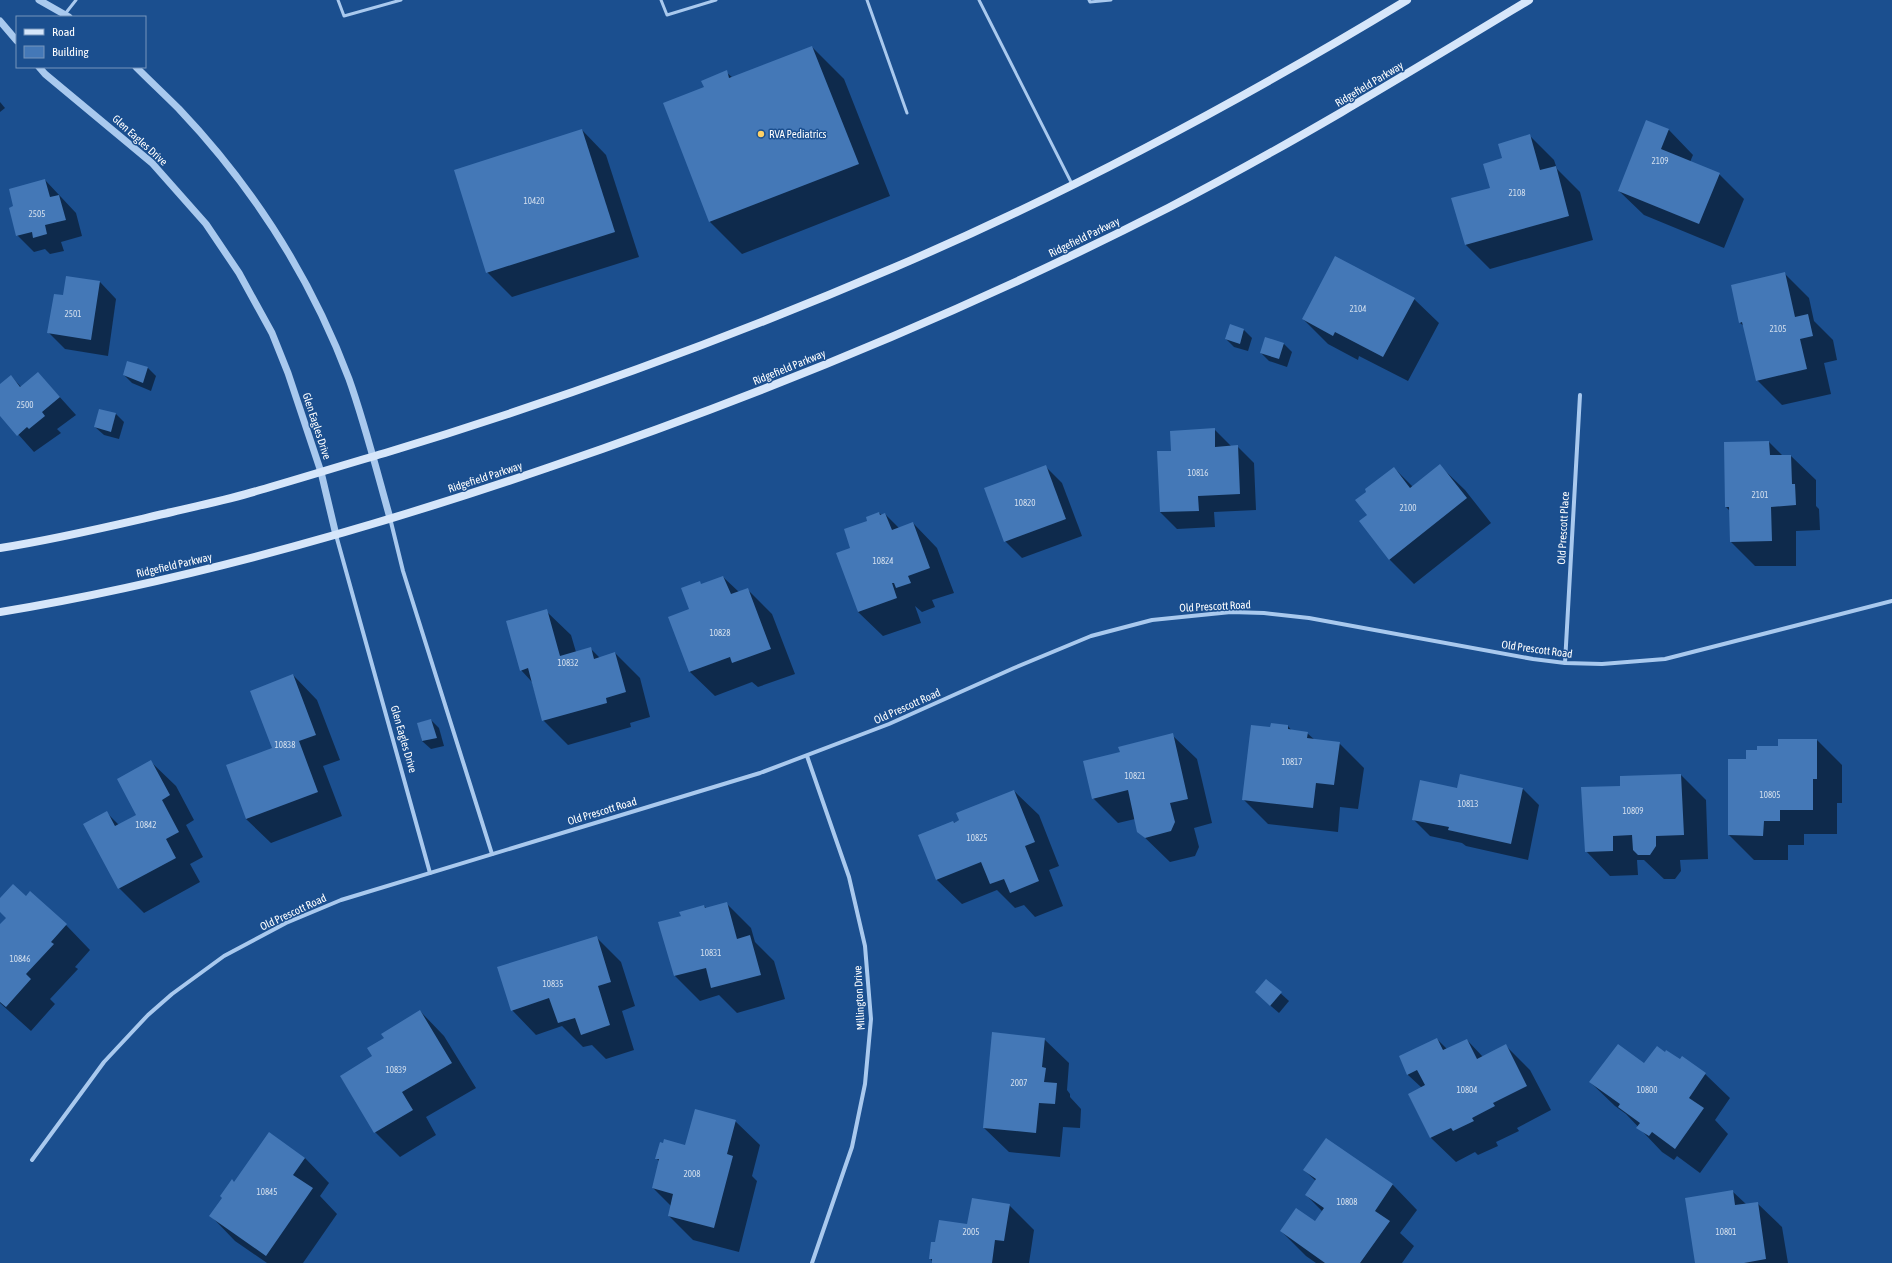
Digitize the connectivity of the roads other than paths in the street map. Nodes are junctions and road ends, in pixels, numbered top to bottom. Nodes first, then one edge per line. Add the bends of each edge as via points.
1 (39, 0) edge
2 (76, 0) edge
3 (338, 0) edge
4 (401, 0) edge
5 (662, 0) edge
6 (716, 0) edge
7 (867, 0) edge
8 (979, 0) edge
9 (1089, 0) edge
10 (1111, 0) edge
11 (1407, 0) edge
12 (1529, 0) edge
13 (67, 16) edge
14 (0, 21) edge
15 (16, 40) edge
16 (40, 68) edge
17 (137, 68) edge
18 (907, 113) dead end
19 (1072, 185) junction
20 (1580, 394) dead end
21 (372, 456) junction
22 (321, 472) junction
23 (390, 518) junction
24 (336, 535) junction
25 (0, 548) edge
26 (1892, 602) edge
27 (0, 612) edge
28 (1565, 663) junction
29 (807, 756) junction
30 (492, 854) junction
31 (430, 873) junction
32 (32, 1160) dead end
33 (812, 1263) edge

1 - 13 street
2 - 13 lane
3 - 4 lane via 344,16
5 - 6 lane via 667,15
7 - 18 lane
8 - 19 lane
9 - 10 lane
11 - 19 main road via 1307,60
12 - 23 main road, Ridgefield Parkway via 1280,148 1169,208 1048,267 901,333 674,424 462,497
14 - 15 street
16 - 22 street, Glen Eagles Drive via 152,163 206,224 239,273 272,333
17 - 21 street via 179,109 216,151 260,208 295,262 349,379
19 - 21 main road via 895,267 719,338 535,404
20 - 28 street, Old Prescott Place
21 - 22 main road
21 - 23 street
22 - 24 street, Glen Eagles Drive
22 - 25 main road via 258,491 149,517
23 - 24 main road, Ridgefield Parkway
23 - 30 street via 403,571
24 - 27 main road, Ridgefield Parkway via 196,571
24 - 31 street, Glen Eagles Drive
26 - 28 street, Old Prescott Road via 1665,659 1602,664
28 - 29 street, Old Prescott Road via 1309,618 1264,613 1231,612 1152,620 1091,636 889,724
29 - 30 street, Old Prescott Road via 760,774
29 - 33 street, Millington Drive via 852,892 865,946 871,1019 865,1084 852,1147
30 - 31 street, Old Prescott Road
31 - 32 street, Old Prescott Road via 341,900 286,923 224,956 148,1015 104,1062

